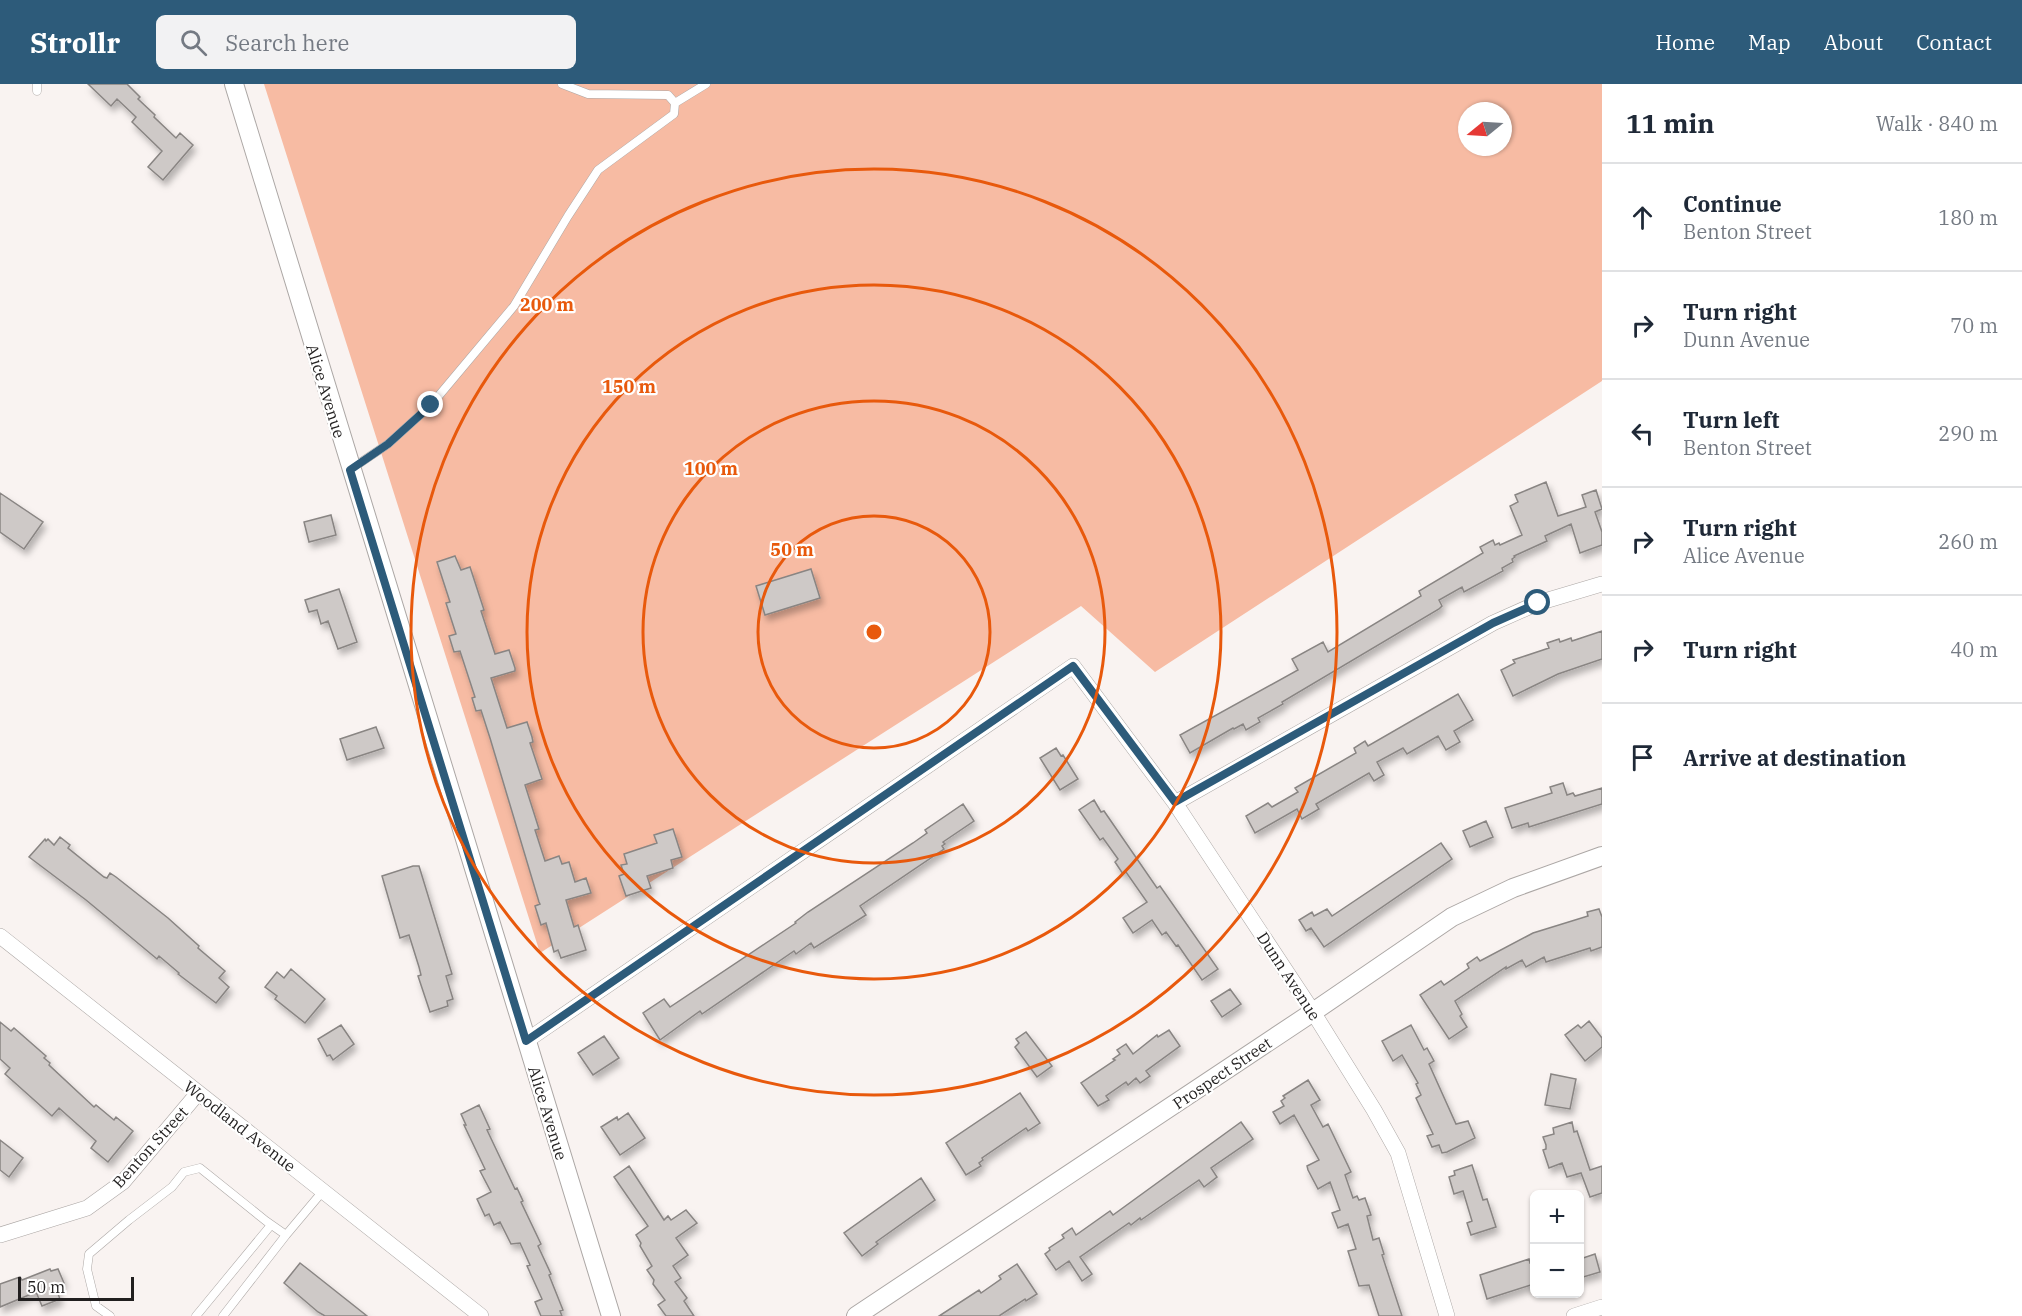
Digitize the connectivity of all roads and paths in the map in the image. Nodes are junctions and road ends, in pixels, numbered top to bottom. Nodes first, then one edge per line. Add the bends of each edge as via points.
1 (234, 84) edge
2 (562, 84) edge
3 (706, 84) edge
4 (675, 104) junction
5 (350, 470) junction
6 (1602, 584) edge
7 (1175, 802) junction
8 (1602, 856) edge
9 (0, 936) edge
10 (1313, 1012) junction
11 (526, 1041) junction
12 (198, 1093) junction
13 (322, 1191) junction
14 (271, 1225) junction
15 (0, 1235) edge
16 (286, 1235) junction
17 (1602, 1307) edge
18 (110, 1316) edge
19 (196, 1316) edge
20 (223, 1316) edge
21 (481, 1316) edge
22 (611, 1316) edge
23 (856, 1316) edge
24 (1447, 1316) edge
25 (1574, 1316) edge

1 - 5 street, Alice Avenue
2 - 4 lane via 588,94 668,94
3 - 4 lane
4 - 5 lane via 674,114 662,125 598,170 514,306 431,405 388,444
5 - 11 street, Alice Avenue
6 - 7 street via 1538,603 1493,623
7 - 10 street, Dunn Avenue
7 - 11 street, Dunn Avenue via 1073,666
8 - 10 street, Prospect Street via 1513,888 1452,917
9 - 12 street, Woodland Avenue
10 - 23 street, Prospect Street
10 - 24 street, Dunn Avenue via 1398,1153
11 - 22 street, Alice Avenue
12 - 13 street, Woodland Avenue
12 - 15 street, Benton Street via 123,1182 87,1208
13 - 16 lane
13 - 21 street, Woodland Avenue
14 - 16 lane
14 - 18 lane via 200,1168 184,1172 167,1191 90,1254 87,1269 96,1306
14 - 19 lane
16 - 20 lane
17 - 25 street

